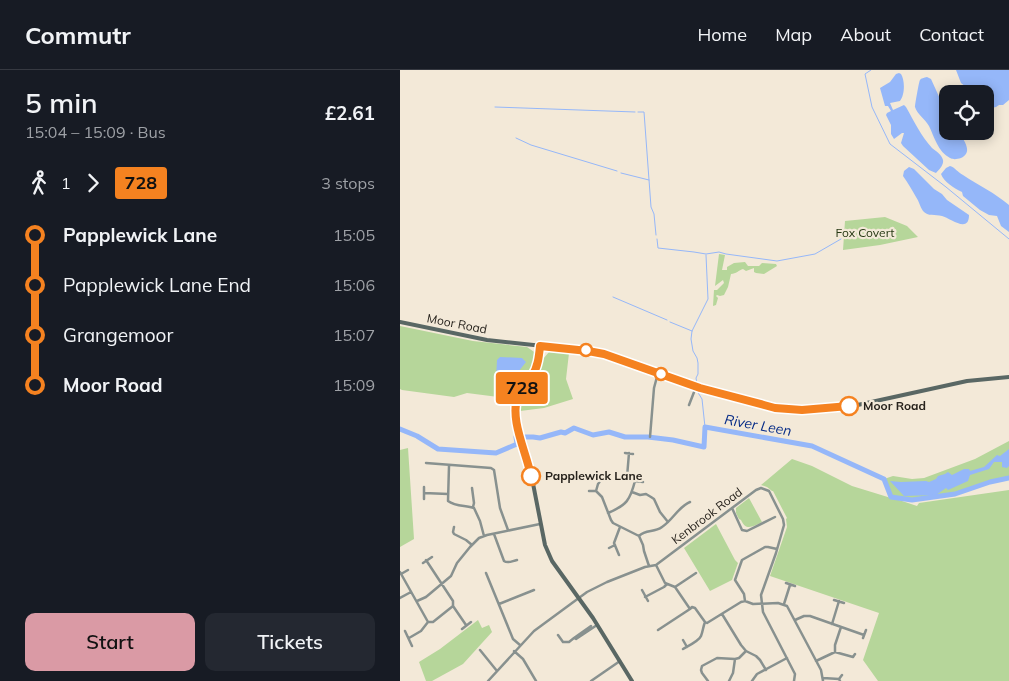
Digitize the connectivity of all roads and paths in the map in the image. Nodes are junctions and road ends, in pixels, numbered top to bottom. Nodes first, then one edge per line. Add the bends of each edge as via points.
1 (400, 322) edge
2 (540, 346) junction
3 (658, 373) junction
4 (1009, 377) edge
5 (696, 387) junction
6 (689, 405) dead end
7 (650, 437) dead end
8 (625, 453) dead end
9 (426, 463) dead end
10 (449, 466) junction
11 (601, 480) dead end
12 (635, 481) junction
13 (643, 482) dead end
14 (424, 487) dead end
15 (472, 488) dead end
16 (589, 491) dead end
17 (596, 491) junction
18 (632, 492) junction
19 (424, 493) junction
20 (448, 494) junction
21 (424, 499) dead end
22 (681, 501) dead end
23 (690, 502) dead end
24 (683, 506) junction
25 (473, 507) junction
26 (732, 508) junction
27 (608, 512) junction
28 (775, 517) dead end
29 (668, 522) junction
30 (540, 524) junction
31 (620, 527) junction
32 (454, 528) dead end
33 (508, 531) junction
34 (494, 534) junction
35 (484, 536) junction
36 (639, 536) junction
37 (472, 545) junction
38 (615, 545) junction
39 (608, 548) dead end
40 (777, 550) junction
41 (619, 555) dead end
42 (432, 557) dead end
43 (426, 560) junction
44 (517, 560) dead end
45 (509, 562) junction
46 (423, 563) dead end
47 (656, 565) junction
48 (649, 566) junction
49 (511, 568) dead end
50 (408, 570) dead end
51 (694, 570) dead end
52 (401, 573) edge
53 (486, 575) dead end
54 (786, 583) dead end
55 (442, 584) junction
56 (666, 584) junction
57 (790, 585) junction
58 (795, 586) dead end
59 (675, 587) junction
60 (534, 590) dead end
61 (642, 590) dead end
62 (411, 592) junction
63 (646, 597) junction
64 (400, 598) edge
65 (579, 599) junction
66 (834, 600) dead end
67 (417, 601) junction
68 (648, 601) dead end
69 (745, 601) junction
70 (839, 601) junction
71 (844, 603) dead end
72 (499, 604) junction
73 (762, 604) junction
74 (784, 604) junction
75 (453, 606) junction
76 (690, 609) junction
77 (722, 614) junction
78 (795, 620) junction
79 (428, 622) junction
80 (470, 622) dead end
81 (705, 622) junction
82 (597, 624) junction
83 (832, 624) junction
84 (466, 625) junction
85 (841, 627) junction
86 (462, 629) dead end
87 (658, 630) dead end
88 (866, 630) dead end
89 (405, 631) dead end
90 (558, 635) dead end
91 (409, 638) junction
92 (683, 640) dead end
93 (412, 646) dead end
94 (520, 646) junction
95 (687, 647) junction
96 (480, 650) dead end
97 (683, 650) dead end
98 (514, 651) junction
99 (746, 651) junction
100 (835, 652) junction
101 (854, 657) dead end
102 (787, 658) junction
103 (734, 659) junction
104 (620, 661) junction
105 (816, 661) junction
106 (766, 670) junction
107 (497, 671) junction
108 (842, 675) dead end
109 (823, 680) edge
110 (839, 680) edge
111 (488, 681) edge
112 (536, 681) edge
113 (591, 681) edge
114 (632, 681) edge
115 (708, 681) edge
116 (729, 681) edge
117 (752, 681) edge
118 (794, 681) edge

1 - 2 main road, Moor Road via 487,340
2 - 3 main road, Moor Road via 604,354
2 - 30 main road via 533,375 519,391 516,408
3 - 5 main road, Moor Road
3 - 7 street
4 - 5 main road, Moor Road via 967,382 854,406 802,410 775,408
5 - 6 street
8 - 12 street via 631,454 627,477
9 - 10 street
10 - 20 street
10 - 33 street via 494,470 500,508
11 - 17 street
12 - 13 street
12 - 18 street
14 - 19 street
15 - 25 street
16 - 17 street
17 - 27 street
18 - 27 street via 626,503
18 - 29 street via 652,497
19 - 20 street
19 - 21 street
20 - 25 street via 451,504
22 - 24 street
23 - 24 street
24 - 29 street
25 - 35 street
26 - 28 street via 744,531
26 - 40 street, Kenbrook Road via 758,488 767,489 784,522
26 - 47 street, Kenbrook Road
27 - 31 street via 612,522
29 - 36 street via 662,528 644,531
30 - 33 street
30 - 65 main road via 548,554
31 - 36 street
31 - 38 street
32 - 37 street via 454,534
33 - 34 street
34 - 35 street
34 - 45 street via 504,561
35 - 37 street
36 - 48 street
37 - 55 street
38 - 39 street
38 - 41 street
40 - 69 street via 765,547 742,560 735,580
40 - 73 street, Kenbrook Road
42 - 43 street
43 - 46 street
43 - 55 street
44 - 45 street
45 - 49 street
47 - 48 street, Kenbrook Road
47 - 56 street
48 - 65 street, Kenbrook Road via 607,582
50 - 52 street
51 - 59 street via 696,574
52 - 62 street
53 - 72 street
54 - 57 street
55 - 67 street
55 - 75 street
56 - 59 street
56 - 63 street
57 - 58 street
57 - 74 street
59 - 76 street
60 - 72 street
61 - 63 street
62 - 64 street
62 - 67 street
63 - 68 street
65 - 82 main road
65 - 94 street, Kenbrook Road via 540,626
66 - 70 street
67 - 79 street
69 - 73 street
69 - 77 street
70 - 71 street
70 - 83 street
72 - 94 street via 513,639
73 - 74 street
73 - 102 street via 764,615
74 - 78 street
75 - 79 street
75 - 84 street
76 - 81 street via 695,608
76 - 87 street
77 - 81 street
77 - 99 street
78 - 83 street via 806,616
78 - 105 street
79 - 91 street
80 - 84 street
81 - 95 street via 700,638
82 - 90 street via 569,642 563,642
82 - 104 main road
83 - 85 street
84 - 86 street
85 - 88 street via 864,637
85 - 100 street
89 - 91 street
91 - 93 street
92 - 95 street
94 - 98 street, Kenbrook Road
95 - 97 street
96 - 107 street
98 - 107 street, Kenbrook Road
98 - 112 street via 523,659
99 - 103 street
99 - 106 street via 756,656
100 - 101 street
100 - 105 street
102 - 106 street
102 - 118 street via 795,674
103 - 115 street via 717,658 702,666 702,673
103 - 116 street
104 - 113 street
104 - 114 main road
105 - 109 street
106 - 117 street
107 - 111 street, Kenbrook Road
108 - 110 street
109 - 110 street

